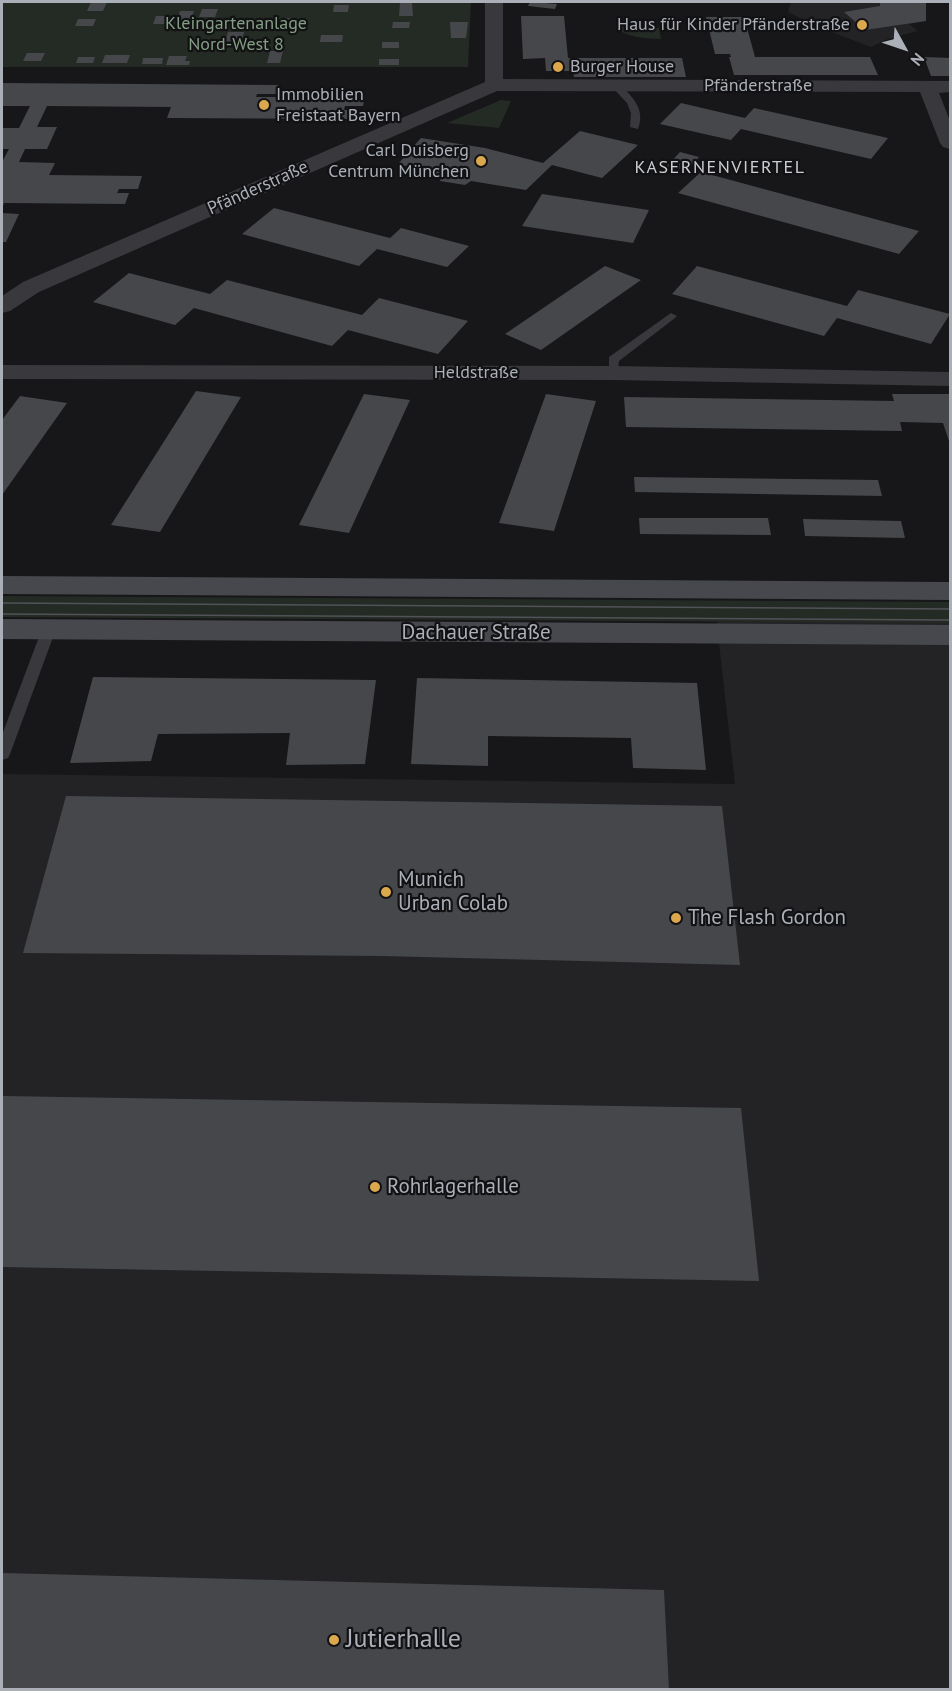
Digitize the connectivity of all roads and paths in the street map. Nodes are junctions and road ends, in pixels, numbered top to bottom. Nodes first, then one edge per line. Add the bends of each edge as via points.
1 (494, 2) edge
2 (494, 85) junction
3 (615, 86) junction
4 (927, 87) junction
5 (951, 87) edge
6 (635, 127) dead end
7 (951, 143) edge
8 (2, 306) edge
9 (671, 316) dead end
10 (2, 372) edge
11 (613, 373) junction
12 (951, 379) edge
13 (2, 585) edge
14 (951, 591) edge
15 (2, 629) edge
16 (49, 629) junction
17 (951, 635) edge
18 (2, 754) edge

1 - 2 street
2 - 3 street, Pfänderstraße
2 - 8 street, Pfänderstraße via 31,286
3 - 4 street, Pfänderstraße
3 - 6 lane via 637,112
4 - 5 street, Pfänderstraße
4 - 7 street
9 - 11 lane via 613,360
10 - 11 street, Heldstraße
11 - 12 street, Heldstraße
13 - 14 main road
15 - 16 main road, Dachauer Straße
16 - 17 main road, Dachauer Straße
16 - 18 lane

